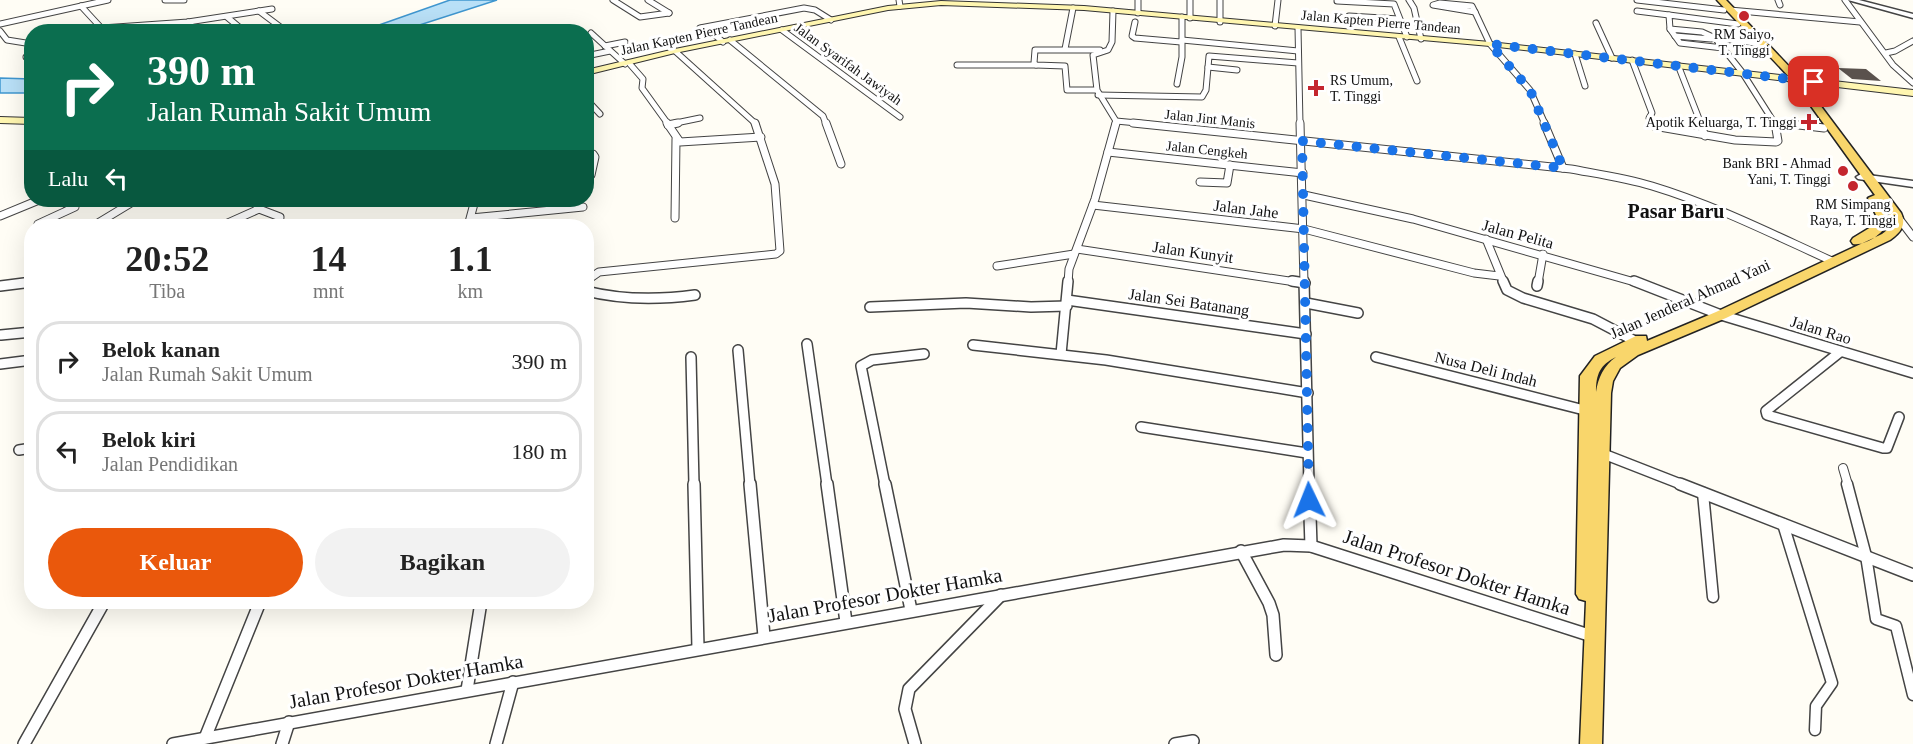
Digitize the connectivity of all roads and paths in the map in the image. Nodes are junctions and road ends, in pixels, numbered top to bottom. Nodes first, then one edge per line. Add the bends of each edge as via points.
1 (108, 0) edge
2 (165, 0) edge
3 (184, 0) edge
4 (613, 0) edge
5 (648, 0) edge
6 (1138, 0) edge
7 (1190, 0) edge
8 (1220, 0) edge
9 (1278, 0) edge
10 (1409, 0) edge
11 (1637, 0) edge
12 (1715, 0) edge
13 (1721, 0) edge
14 (1845, 0) edge
15 (1851, 0) edge
16 (1337, 1) edge
17 (972, 2) edge
18 (899, 3) edge
19 (1010, 3) edge
20 (81, 6) junction
21 (1073, 8) junction
22 (272, 9) dead end
23 (1473, 9) junction
24 (1727, 10) junction
25 (260, 11) junction
26 (1113, 11) junction
27 (1637, 11) dead end
28 (1669, 15) junction
29 (1913, 15) edge
30 (1349, 16) dead end
31 (227, 17) junction
32 (1137, 18) junction
33 (1186, 18) junction
34 (1399, 19) junction
35 (831, 20) junction
36 (188, 22) joint
37 (1220, 22) junction
38 (1860, 22) junction
39 (1596, 23) dead end
40 (0, 24) edge
41 (98, 24) edge
42 (168, 24) edge
43 (235, 24) edge
44 (277, 24) edge
45 (1737, 24) junction
46 (1275, 26) junction
47 (1298, 28) junction
48 (1670, 29) junction
49 (782, 30) junction
50 (0, 31) edge
51 (594, 36) edge
52 (1675, 36) junction
53 (1403, 37) junction
54 (1420, 39) junction
55 (1716, 39) junction
56 (598, 40) junction
57 (1913, 40) edge
58 (594, 41) edge
59 (727, 41) junction
60 (1181, 41) junction
61 (625, 42) dead end
62 (1755, 42) junction
63 (24, 43) edge
64 (1490, 44) junction
65 (605, 46) junction
66 (1723, 48) junction
67 (1065, 49) junction
68 (1108, 50) junction
69 (610, 51) junction
70 (675, 51) junction
71 (1298, 51) junction
72 (1886, 53) junction
73 (594, 54) edge
74 (1575, 54) junction
75 (1612, 58) junction
76 (1632, 60) junction
77 (627, 63) junction
78 (1298, 63) junction
79 (957, 65) dead end
80 (1036, 65) junction
81 (1678, 65) junction
82 (1208, 67) junction
83 (1237, 70) dead end
84 (594, 71) edge
85 (1742, 72) junction
86 (1790, 79) junction
87 (1417, 81) dead end
88 (1913, 82) edge
89 (1177, 84) dead end
90 (1585, 86) dead end
91 (1097, 93) junction
92 (1913, 93) edge
93 (594, 108) edge
94 (600, 114) dead end
95 (900, 117) dead end
96 (700, 118) dead end
97 (0, 120) edge
98 (24, 121) edge
99 (1116, 121) junction
100 (1775, 122) junction
101 (668, 124) junction
102 (1824, 128) junction
103 (1706, 136) junction
104 (760, 137) junction
105 (676, 139) junction
106 (1302, 141) junction
107 (1108, 152) junction
108 (841, 164) dead end
109 (1230, 165) junction
110 (1563, 168) junction
111 (1303, 172) junction
112 (1866, 178) junction
113 (1200, 182) dead end
114 (1913, 184) edge
115 (1304, 195) junction
116 (1093, 205) junction
117 (24, 206) edge
118 (75, 207) edge
119 (124, 207) edge
120 (583, 207) dead end
121 (259, 209) joint
122 (0, 216) edge
123 (1897, 216) junction
124 (675, 218) dead end
125 (49, 219) edge
126 (105, 219) edge
127 (237, 219) edge
128 (280, 219) edge
129 (492, 219) edge
130 (1304, 230) junction
131 (1913, 237) edge
132 (1486, 239) junction
133 (1075, 251) junction
134 (1543, 254) junction
135 (1830, 260) junction
136 (997, 266) dead end
137 (594, 275) edge
138 (1499, 276) junction
139 (24, 283) edge
140 (1305, 283) junction
141 (0, 286) edge
142 (1537, 286) dead end
143 (594, 293) edge
144 (695, 295) dead end
145 (1067, 303) junction
146 (1306, 303) junction
147 (870, 307) dead end
148 (1358, 313) dead end
149 (1716, 313) junction
150 (24, 333) edge
151 (1306, 334) junction
152 (1, 335) edge
153 (1635, 341) junction
154 (807, 344) dead end
155 (973, 345) dead end
156 (738, 350) dead end
157 (1840, 352) junction
158 (924, 354) dead end
159 (1061, 354) junction
160 (691, 357) dead end
161 (1376, 357) dead end
162 (24, 361) edge
163 (0, 364) edge
164 (1913, 373) edge
165 (1308, 393) junction
166 (1588, 411) junction
167 (1899, 417) dead end
168 (1142, 427) dead end
169 (24, 449) edge
170 (19, 450) dead end
171 (1307, 453) junction
172 (1595, 463) junction
173 (1843, 468) dead end
174 (1703, 493) junction
175 (1783, 524) junction
176 (1311, 546) junction
177 (1240, 551) junction
178 (1866, 556) junction
179 (1913, 575) edge
180 (1002, 594) junction
181 (1713, 597) dead end
182 (100, 609) edge
183 (257, 609) edge
184 (480, 609) edge
185 (911, 610) junction
186 (846, 622) junction
187 (1590, 635) junction
188 (764, 636) junction
189 (698, 648) junction
190 (1276, 655) dead end
191 (513, 682) junction
192 (467, 690) junction
193 (1913, 695) edge
194 (289, 722) junction
195 (1815, 730) dead end
196 (205, 738) junction
197 (1192, 741) dead end
198 (24, 744) edge
199 (173, 744) edge
200 (282, 744) edge
201 (495, 744) edge
202 (915, 744) edge
203 (1175, 744) edge
204 (1581, 744) edge
205 (1591, 744) edge

1 - 20 street
2 - 3 street
4 - 5 street via 640,17 669,13
6 - 32 street
7 - 33 street
8 - 37 street
9 - 46 street
10 - 54 street
11 - 24 street
12 - 24 main road
13 - 24 main road
14 - 38 street
15 - 29 street
16 - 34 street via 1394,4
17 - 18 main road, Jalan Kapten Pierre Tandean
17 - 19 main road, Jalan Kapten Pierre Tandean
18 - 35 main road, Jalan Kapten Pierre Tandean
19 - 21 main road, Jalan Kapten Pierre Tandean
20 - 40 street
20 - 41 street
21 - 26 main road, Jalan Kapten Pierre Tandean
21 - 67 street
22 - 25 street
23 - 23 street via 1433,5 1440,3
23 - 64 street
24 - 38 street
24 - 45 main road
24 - 86 main road
25 - 31 street
25 - 44 street
26 - 32 main road, Jalan Kapten Pierre Tandean
26 - 68 street
27 - 28 street
28 - 45 street
28 - 48 street
30 - 34 street
31 - 36 street
31 - 43 street
32 - 33 main road, Jalan Kapten Pierre Tandean
32 - 60 street via 1132,36 1135,38
33 - 37 main road, Jalan Kapten Pierre Tandean
33 - 60 street
34 - 53 street
35 - 49 main road, Jalan Kapten Pierre Tandean
35 - 59 street via 804,8 700,28
36 - 42 street
37 - 46 main road, Jalan Kapten Pierre Tandean
38 - 72 street
39 - 75 street
45 - 62 main road
46 - 47 main road, Jalan Kapten Pierre Tandean
47 - 53 main road, Jalan Kapten Pierre Tandean
47 - 71 street
48 - 52 street
48 - 55 street via 1702,32
49 - 59 main road, Jalan Kapten Pierre Tandean
49 - 95 street, Jalan Syarifah Jawiyah
50 - 63 street via 7,40
51 - 56 street
52 - 55 street
52 - 66 street via 1688,45
53 - 54 main road, Jalan Kapten Pierre Tandean
53 - 87 street
54 - 64 main road, Jalan Kapten Pierre Tandean
55 - 62 street
55 - 66 street
56 - 58 street
56 - 65 street
57 - 72 street
59 - 70 main road, Jalan Kapten Pierre Tandean
59 - 108 street via 823,116
60 - 71 street
60 - 89 street
61 - 65 street
62 - 86 main road
64 - 74 main road, Jalan Kapten Pierre Tandean
64 - 110 street via 1530,90
65 - 69 street
66 - 85 street
67 - 68 street
67 - 80 street via 1035,49
68 - 91 street via 1093,55
69 - 73 street
69 - 77 street
70 - 77 main road, Jalan Kapten Pierre Tandean
70 - 104 street via 754,121
71 - 78 street
72 - 88 street via 1893,65
74 - 75 main road, Jalan Kapten Pierre Tandean
74 - 90 street
75 - 76 main road, Jalan Kapten Pierre Tandean
76 - 81 main road, Jalan Kapten Pierre Tandean
76 - 103 street via 1654,126
77 - 84 main road, Jalan Kapten Pierre Tandean
77 - 101 street via 643,79 642,88
78 - 82 street via 1209,56
78 - 106 street
79 - 80 street
80 - 91 street via 1065,66 1066,89
81 - 85 main road, Jalan Kapten Pierre Tandean
81 - 103 street
82 - 83 street
82 - 91 street via 1202,97
85 - 86 main road, Jalan Kapten Pierre Tandean
85 - 100 street
86 - 92 main road, Jalan Kapten Pierre Tandean
86 - 102 main road, Jalan Jenderal Ahmad Yani
86 - 112 main road, Jalan Jenderal Ahmad Yani
91 - 99 street
93 - 94 street
96 - 101 street
97 - 98 main road
99 - 106 street, Jalan Jint Manis
99 - 107 street
100 - 102 street
100 - 103 street via 1776,142
101 - 105 street
102 - 112 main road, Jalan Jenderal Ahmad Yani
104 - 105 street via 689,143
104 - 137 street via 775,184 778,253
105 - 124 street
106 - 110 street, Jalan Jint Manis
106 - 111 street
107 - 109 street, Jalan Cengkeh
107 - 116 street
109 - 111 street, Jalan Cengkeh
109 - 113 street via 1227,183
110 - 135 street, Jalan Jint Manis via 1651,186 1698,202
111 - 115 street
112 - 114 street
112 - 123 main road, Jalan Jenderal Ahmad Yani
112 - 135 main road, Jalan Jenderal Ahmad Yani via 1884,221
115 - 130 street
115 - 132 street, Jalan Pelita
116 - 130 street, Jalan Jahe
116 - 133 street
117 - 122 street
118 - 125 street
119 - 126 street
120 - 129 street
121 - 127 street
121 - 128 street
123 - 131 street
123 - 135 main road, Jalan Jenderal Ahmad Yani via 1895,231
130 - 138 street, Jalan Jahe
130 - 140 street
132 - 134 street, Jalan Pelita
132 - 138 street
133 - 136 street, Jalan Kunyit
133 - 140 street, Jalan Kunyit
133 - 145 street
134 - 142 street
134 - 149 street, Jalan Pelita via 1637,282
135 - 149 main road, Jalan Jenderal Ahmad Yani
138 - 153 street via 1511,293 1593,319
139 - 141 street
140 - 146 street
143 - 144 street via 650,299
145 - 147 street, Jalan Sei Batanang via 1031,307 966,303
145 - 151 street, Jalan Sei Batanang
145 - 159 street
146 - 148 street
146 - 151 street
149 - 153 main road, Jalan Jenderal Ahmad Yani
149 - 157 street, Jalan Rao
149 - 172 main road, Jalan Jenderal Ahmad Yani via 1614,365 1605,381
150 - 152 street
151 - 165 street
153 - 166 main road, Jalan Jenderal Ahmad Yani via 1600,358 1588,376
154 - 186 street
155 - 159 street
156 - 188 street
157 - 164 street, Jalan Rao
157 - 167 street via 1766,411 1767,416 1883,448 1887,447
158 - 185 street via 872,360 861,366
159 - 165 street
160 - 189 street
161 - 166 street, Nusa Deli Indah
162 - 163 street
165 - 171 street
166 - 172 main road, Jalan Jenderal Ahmad Yani
168 - 171 street
169 - 170 street
171 - 176 street
172 - 174 street
172 - 187 main road, Jalan Jenderal Ahmad Yani
173 - 178 street
174 - 175 street
174 - 181 street
175 - 178 street
175 - 195 street via 1832,683 1816,706
176 - 177 street, Jalan Profesor Dokter Hamka
176 - 187 street, Jalan Profesor Dokter Hamka
177 - 180 street, Jalan Profesor Dokter Hamka
177 - 190 street via 1269,603
178 - 179 street
178 - 193 street via 1876,619 1896,626
180 - 185 street, Jalan Profesor Dokter Hamka
180 - 202 street via 909,689 906,712
182 - 198 street
183 - 196 street
184 - 192 street
185 - 186 street, Jalan Profesor Dokter Hamka
186 - 188 street, Jalan Profesor Dokter Hamka
187 - 204 main road, Jalan Jenderal Ahmad Yani
187 - 205 main road, Jalan Jenderal Ahmad Yani
188 - 189 street, Jalan Profesor Dokter Hamka
189 - 191 street, Jalan Profesor Dokter Hamka
191 - 192 street, Jalan Profesor Dokter Hamka
191 - 201 street
192 - 194 street, Jalan Profesor Dokter Hamka
194 - 196 street, Jalan Profesor Dokter Hamka
194 - 200 street
196 - 199 street, Jalan Profesor Dokter Hamka
197 - 203 street

